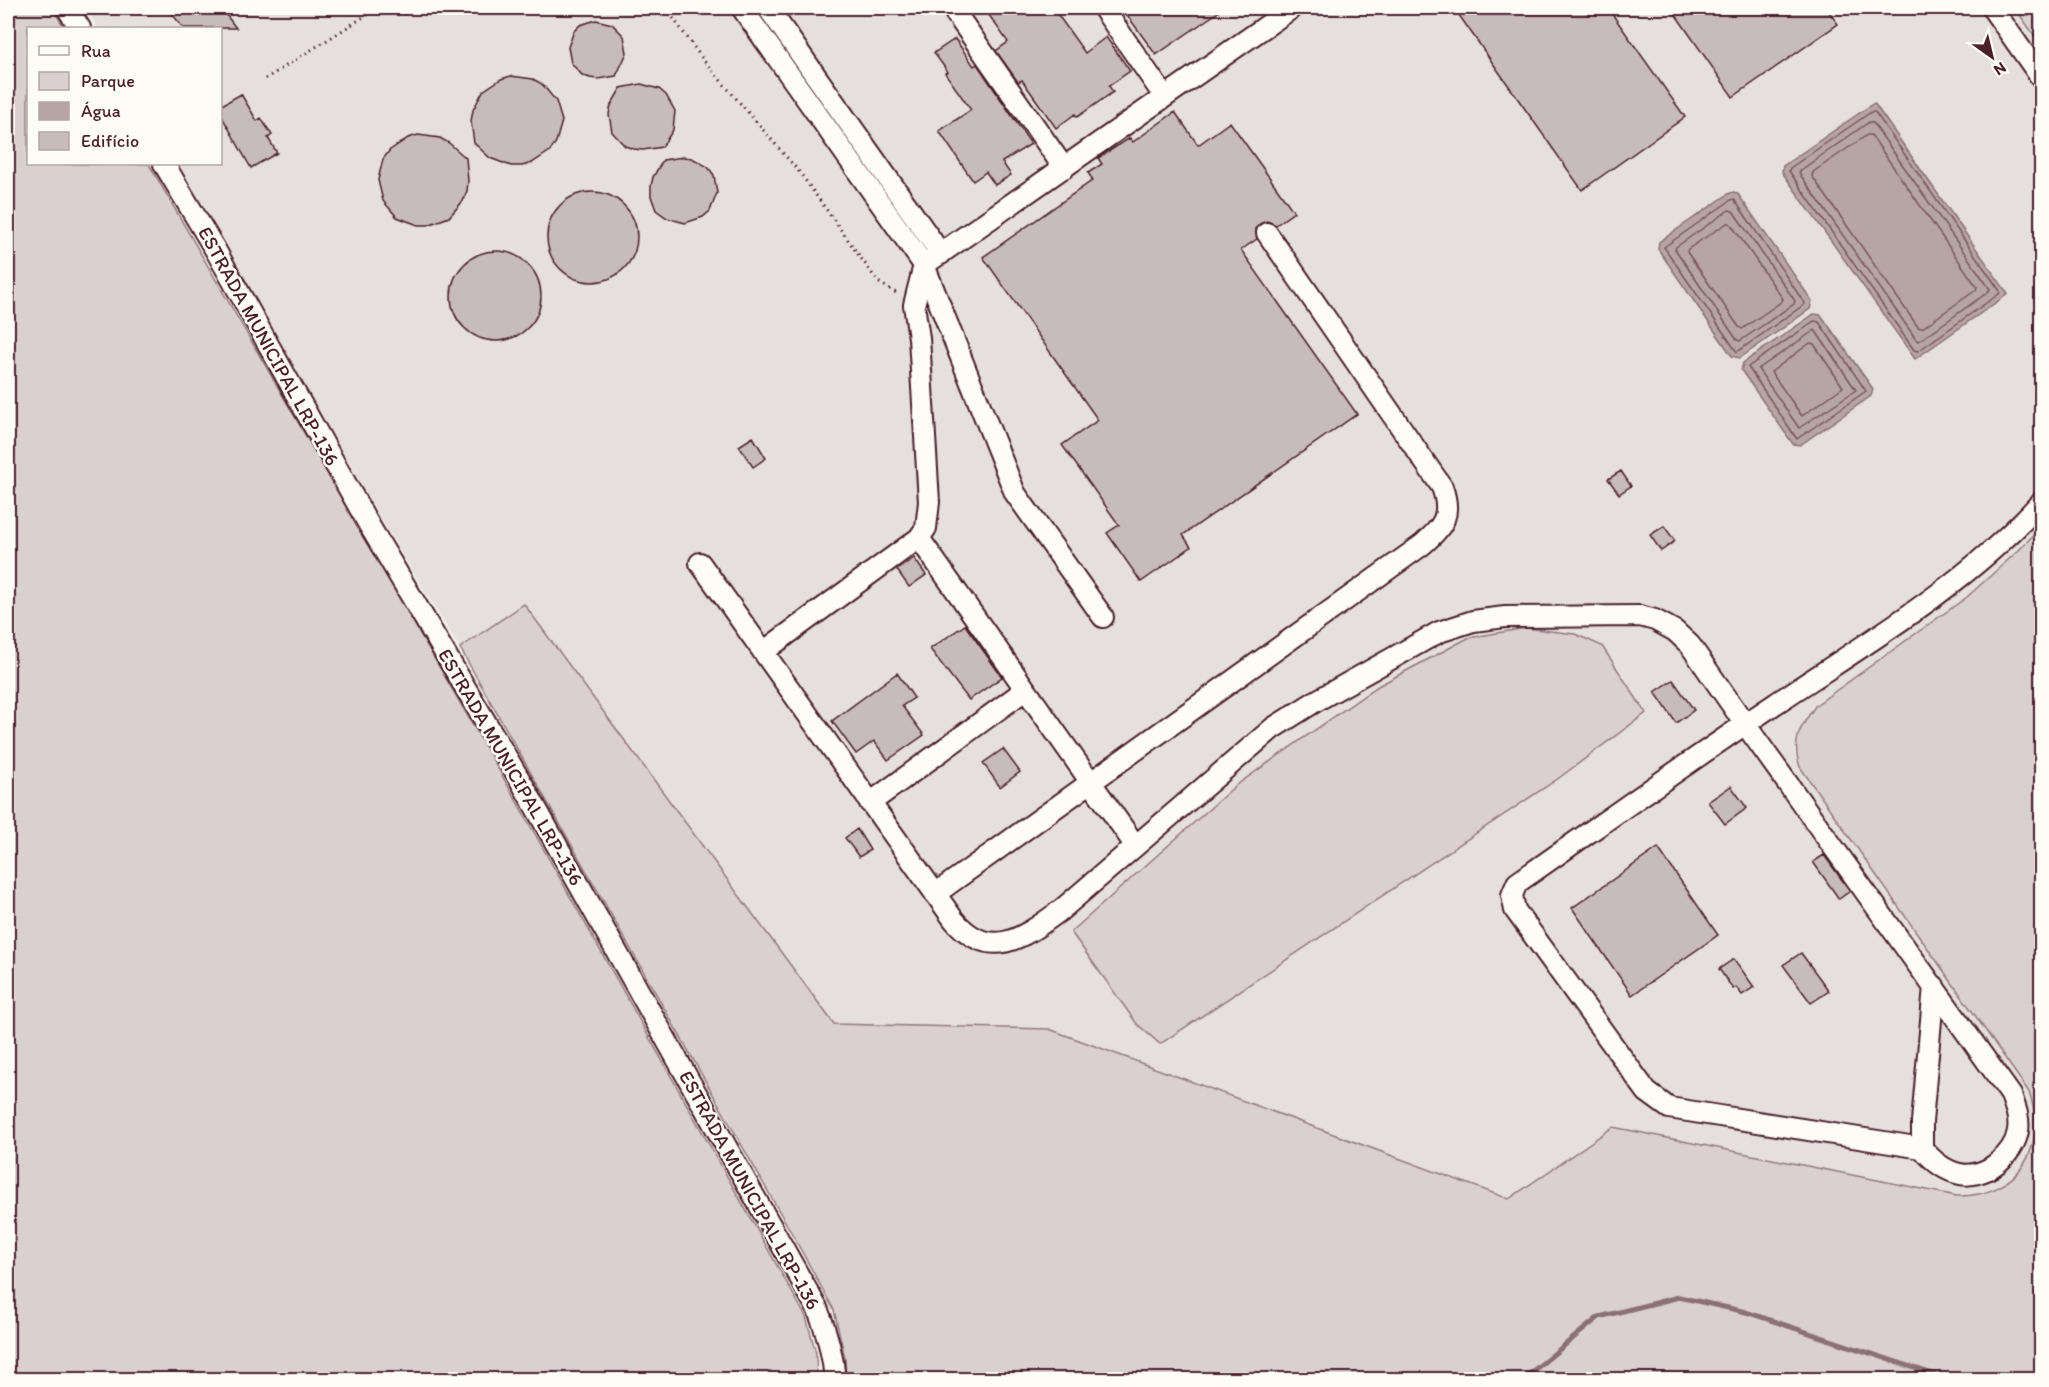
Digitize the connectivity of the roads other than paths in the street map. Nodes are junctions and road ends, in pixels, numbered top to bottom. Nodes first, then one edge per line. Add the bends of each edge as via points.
1 (67, 8) edge
2 (742, 8) edge
3 (768, 8) edge
4 (952, 8) edge
5 (1103, 8) edge
6 (1292, 8) edge
7 (1992, 8) edge
8 (79, 27) edge
9 (2042, 79) edge
10 (1164, 96) junction
11 (165, 165) edge
12 (1064, 168) junction
13 (1267, 233) dead end
14 (941, 254) junction
15 (924, 265) junction
16 (2042, 501) edge
17 (920, 538) junction
18 (700, 563) dead end
19 (1103, 617) dead end
20 (763, 652) junction
21 (1025, 690) junction
22 (1745, 724) junction
23 (1091, 783) junction
24 (870, 803) junction
25 (1135, 845) junction
26 (935, 894) junction
27 (1934, 986) junction
28 (1922, 1148) junction
29 (836, 1380) edge

1 - 8 street
2 - 15 street
3 - 14 street
4 - 12 street
5 - 10 street
6 - 10 street
7 - 9 street
10 - 12 street
11 - 29 street, ESTRADA MUNICIPAL LRP-136 via 369,525 524,784 817,1308 827,1330
12 - 14 street
13 - 23 street via 1442,487 1446,514 1422,545
14 - 15 street
15 - 17 street via 914,305 928,502 926,528
15 - 19 street via 1015,493
16 - 22 street via 1989,555 1941,593
17 - 20 street
17 - 21 street
18 - 20 street
20 - 24 street
21 - 23 street
21 - 24 street
22 - 25 street via 1690,645 1655,620 1640,616 1527,616 1473,621 1439,632 1273,728
22 - 27 street
22 - 28 street via 1517,884 1512,896 1515,910 1647,1092 1669,1108
23 - 25 street
23 - 26 street
24 - 26 street
25 - 26 street via 1039,926 995,944 969,936
27 - 28 street
27 - 28 street via 2011,1095 2018,1113 2018,1132 2001,1161 1973,1174 1950,1170

